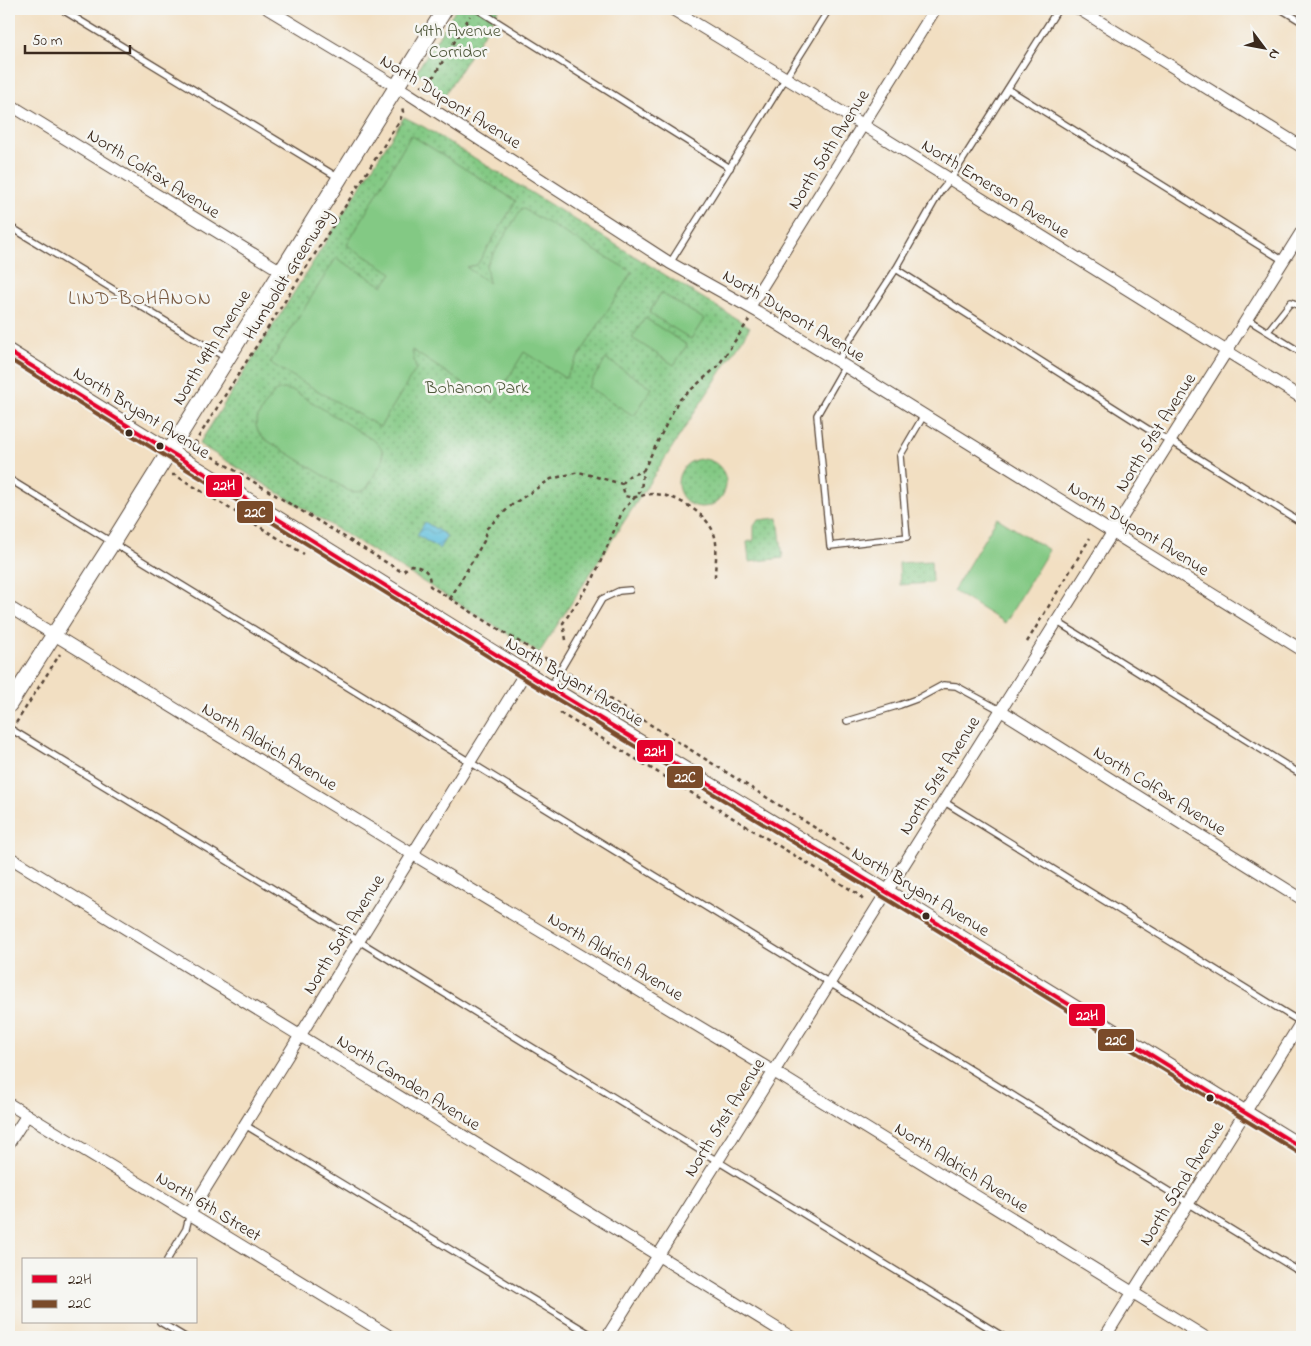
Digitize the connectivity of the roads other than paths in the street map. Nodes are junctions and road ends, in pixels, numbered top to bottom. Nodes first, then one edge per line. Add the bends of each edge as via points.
1 (61, 9) edge
2 (268, 9) edge
3 (445, 9) edge
4 (476, 9) edge
5 (672, 9) edge
6 (829, 9) edge
7 (935, 9) edge
8 (1058, 9) edge
9 (1079, 9) edge
10 (1281, 9) edge
11 (1302, 22) edge
12 (786, 79) junction
13 (397, 86) junction
14 (1008, 89) junction
15 (9, 104) edge
16 (863, 125) junction
17 (1302, 148) edge
18 (730, 168) junction
19 (340, 178) junction
20 (950, 180) junction
21 (9, 226) edge
22 (1302, 231) edge
23 (1284, 261) junction
24 (670, 263) junction
25 (896, 270) junction
26 (281, 271) junction
27 (750, 306) junction
28 (1302, 308) edge
29 (1247, 319) junction
30 (1268, 331) junction
31 (1227, 351) junction
32 (9, 352) edge
33 (1302, 353) edge
34 (226, 358) junction
35 (841, 364) junction
36 (1302, 398) edge
37 (925, 415) junction
38 (1171, 441) junction
39 (169, 450) junction
40 (9, 479) edge
41 (1302, 523) edge
42 (1112, 532) junction
43 (113, 542) junction
44 (630, 590) dead end
45 (9, 606) edge
46 (1056, 621) junction
47 (54, 635) junction
48 (1302, 650) edge
49 (525, 673) junction
50 (550, 688) junction
51 (9, 705) edge
52 (1000, 710) junction
53 (847, 721) dead end
54 (9, 728) edge
55 (470, 762) junction
56 (1302, 775) edge
57 (943, 801) junction
58 (413, 854) junction
59 (9, 857) edge
60 (888, 893) junction
61 (1302, 899) edge
62 (359, 941) junction
63 (830, 982) junction
64 (1302, 1022) edge
65 (300, 1036) junction
66 (774, 1072) junction
67 (9, 1104) edge
68 (1245, 1113) junction
69 (27, 1115) junction
70 (244, 1125) junction
71 (9, 1143) edge
72 (1302, 1148) edge
73 (718, 1161) junction
74 (1188, 1203) junction
75 (190, 1213) junction
76 (658, 1256) junction
77 (168, 1258) edge
78 (1302, 1273) edge
79 (1133, 1294) junction
80 (163, 1324) edge
81 (185, 1337) edge
82 (391, 1337) edge
83 (595, 1337) edge
84 (607, 1337) edge
85 (791, 1337) edge
86 (1004, 1337) edge
87 (1105, 1337) edge
88 (1205, 1337) edge

1 - 19 lane
2 - 13 street, North Dupont Avenue
3 - 13 street, North 49th Avenue
4 - 18 lane
5 - 12 street, North Emerson Avenue
6 - 12 lane
7 - 16 street, North 50th Avenue
8 - 14 lane
9 - 17 street
10 - 11 lane
12 - 16 street, North Emerson Avenue
12 - 18 lane
13 - 19 street, North 49th Avenue
13 - 24 street, North Dupont Avenue
14 - 20 lane
14 - 23 lane
15 - 26 street, North Colfax Avenue
16 - 20 street, North Emerson Avenue
16 - 27 street, North 50th Avenue
18 - 24 lane
19 - 26 street, North 49th Avenue
20 - 25 lane
20 - 31 street, North Emerson Avenue
21 - 34 lane
22 - 23 street, North 51st Avenue
23 - 29 street, North 51st Avenue
24 - 27 street, North Dupont Avenue
25 - 35 lane via 845,347
25 - 38 lane
26 - 34 street, North 49th Avenue
27 - 35 street, North Dupont Avenue
28 - 30 lane via 1291,302
29 - 30 lane
29 - 31 street, North 51st Avenue
30 - 33 lane
31 - 36 street, North Emerson Avenue
31 - 38 street, North 51st Avenue
32 - 39 street, North Bryant Avenue
34 - 39 street, North 49th Avenue
35 - 37 street, North Dupont Avenue
35 - 37 lane via 816,414 830,546 907,537 900,456
37 - 42 street, North Dupont Avenue
38 - 41 lane
38 - 42 street, North 51st Avenue
39 - 43 street, North 49th Avenue
39 - 49 street, North Bryant Avenue
40 - 43 lane
42 - 46 street, North 51st Avenue
42 - 48 street, North Dupont Avenue
43 - 47 street, North 49th Avenue
43 - 55 lane
44 - 50 lane via 602,599
45 - 47 street, North Aldrich Avenue
46 - 52 street, North 51st Avenue
46 - 56 lane
47 - 51 street, North 49th Avenue
47 - 58 street, North Aldrich Avenue
49 - 50 street, North Bryant Avenue
49 - 55 street, North 50th Avenue
50 - 60 street, North Bryant Avenue
52 - 53 lane via 956,686 942,685 919,698
52 - 57 street, North 51st Avenue
52 - 61 street, North Colfax Avenue
54 - 62 lane
55 - 58 street, North 50th Avenue
55 - 63 lane
57 - 60 street, North 51st Avenue
57 - 64 lane
58 - 62 street, North 50th Avenue
58 - 66 street, North Aldrich Avenue
59 - 65 street, North Camden Avenue
60 - 63 street, North 51st Avenue
60 - 68 street, North Bryant Avenue
62 - 65 street, North 50th Avenue
62 - 73 lane
63 - 66 street, North 51st Avenue
63 - 74 lane
64 - 68 street, North 52nd Avenue
65 - 70 street, North 50th Avenue
65 - 76 street, North Camden Avenue
66 - 73 street, North 51st Avenue
66 - 79 street, North Aldrich Avenue
67 - 69 street, North 6th Street
68 - 72 street, North Bryant Avenue
68 - 74 street, North 52nd Avenue
69 - 71 street
69 - 75 street, North 6th Street
70 - 75 street, North 50th Avenue
70 - 83 lane
73 - 76 street, North 51st Avenue
73 - 86 lane
74 - 78 lane
74 - 79 street, North 52nd Avenue
75 - 77 lane via 186,1229
75 - 82 street, North 6th Street
76 - 84 street, North 51st Avenue
76 - 85 street, North Camden Avenue
79 - 87 street, North 52nd Avenue
79 - 88 street, North Aldrich Avenue
80 - 81 lane

